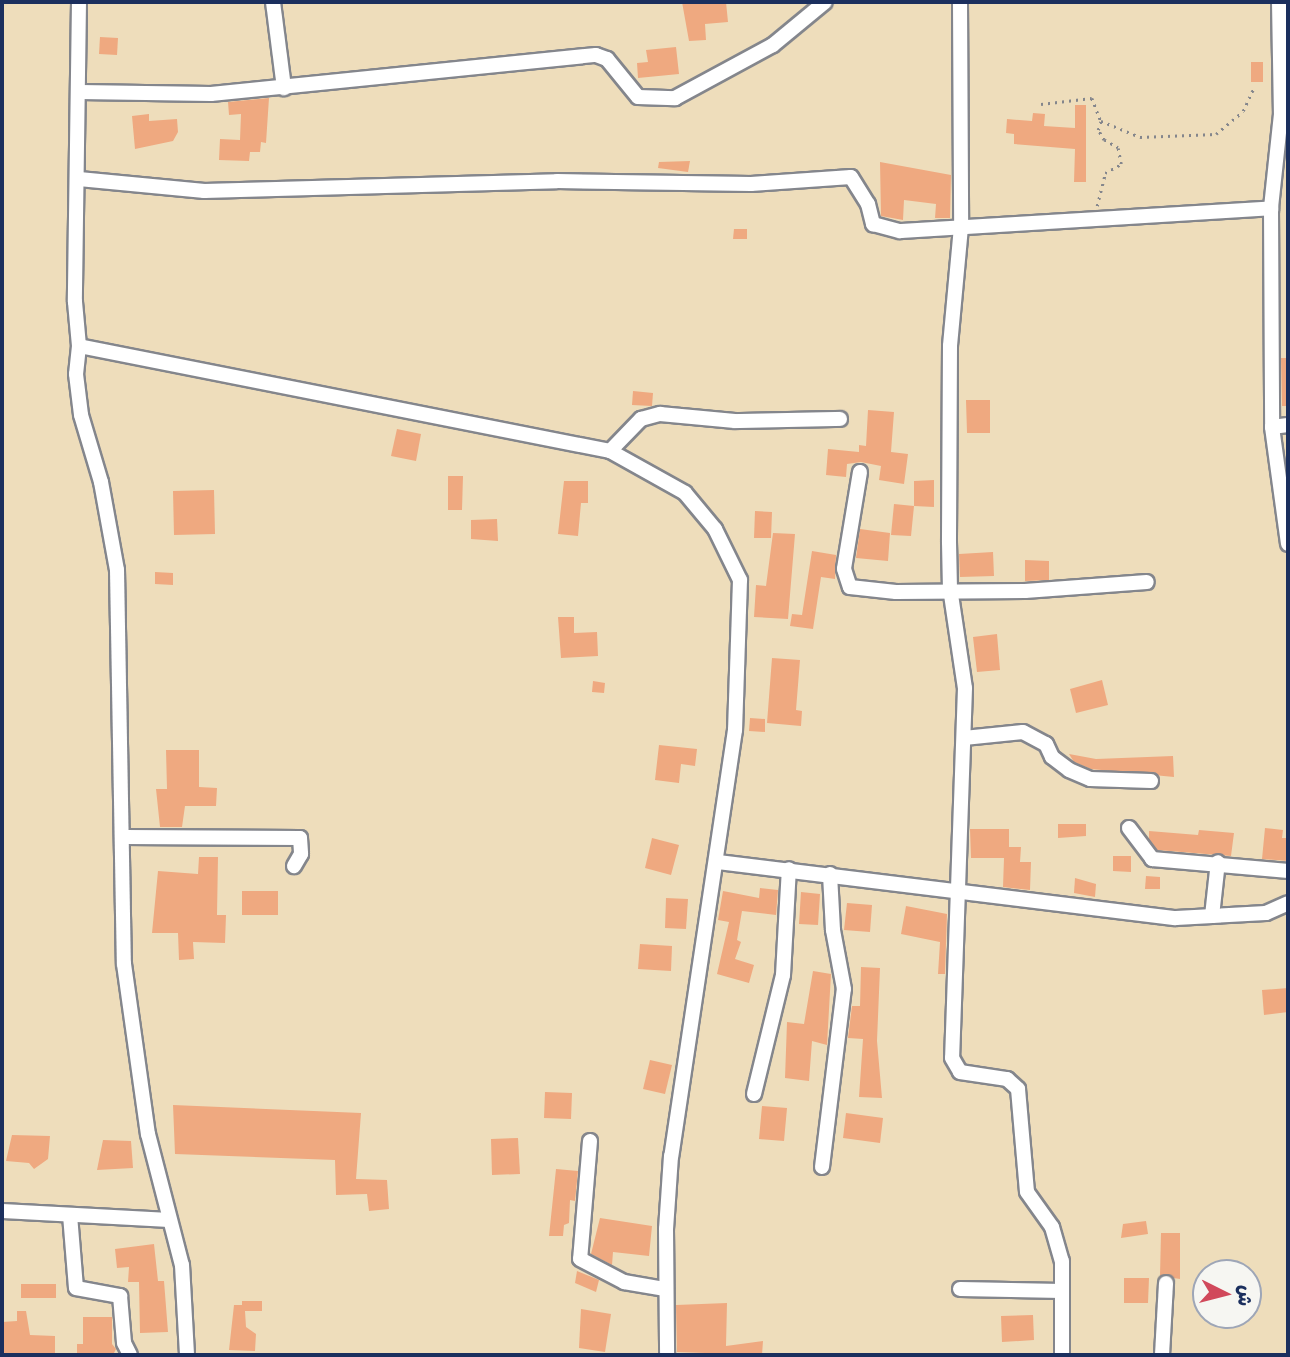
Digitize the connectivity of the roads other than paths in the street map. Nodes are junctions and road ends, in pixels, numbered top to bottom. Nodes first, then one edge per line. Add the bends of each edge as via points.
1 (79, 2) edge
2 (273, 2) edge
3 (825, 2) edge
4 (960, 2) edge
5 (1279, 2) edge
6 (284, 88) junction
7 (80, 92) junction
8 (79, 179) junction
9 (1271, 208) junction
10 (961, 227) junction
11 (79, 346) junction
12 (840, 419) dead end
13 (1288, 425) edge
14 (1272, 427) junction
15 (610, 451) junction
16 (860, 472) dead end
17 (1288, 544) edge
18 (1147, 582) dead end
19 (950, 588) junction
20 (964, 738) junction
21 (1151, 780) dead end
22 (1129, 828) dead end
23 (125, 837) junction
24 (718, 862) junction
25 (1218, 862) junction
26 (294, 866) dead end
27 (789, 869) junction
28 (1288, 871) edge
29 (830, 874) junction
30 (960, 891) junction
31 (1288, 903) edge
32 (1212, 916) junction
33 (754, 1094) dead end
34 (590, 1141) dead end
35 (822, 1167) dead end
36 (2, 1211) edge
37 (71, 1215) junction
38 (167, 1220) junction
39 (1166, 1283) dead end
40 (665, 1289) junction
41 (960, 1289) dead end
42 (1062, 1291) junction
43 (130, 1355) edge
44 (187, 1355) edge
45 (667, 1355) edge
46 (1062, 1355) edge
47 (1162, 1355) edge

1 - 7 street
2 - 6 street
3 - 6 street via 773,46 675,98 638,97 607,59 596,55
4 - 10 street
5 - 9 street via 1281,114
6 - 7 street via 211,94
7 - 8 street
8 - 10 street via 204,191 557,181 751,184 851,177 868,204 873,224 900,231
8 - 11 street via 75,302
9 - 10 street
9 - 14 street
10 - 19 street via 950,346
11 - 15 street
11 - 23 street via 76,374 81,415 102,482 117,570
12 - 15 street via 735,421 660,414 641,419
13 - 14 street
14 - 17 street
15 - 24 street via 684,493 715,529 740,580 735,730
16 - 19 street via 844,569 850,587 896,592
18 - 19 street via 1025,591
19 - 20 street via 961,642
20 - 21 street via 1023,732 1046,744 1052,757 1069,770 1090,779
20 - 30 street
22 - 25 street via 1152,859
23 - 26 street via 300,838 301,854
23 - 38 street via 124,964 148,1134
24 - 27 street
24 - 40 street via 671,1156
25 - 28 street
25 - 32 street
27 - 29 street
27 - 33 street via 783,975
29 - 30 street
29 - 35 street via 833,930 844,989
30 - 32 street via 1119,912
30 - 42 street via 953,1065 960,1072 1007,1079 1018,1089 1027,1192 1058,1243
31 - 32 street via 1266,914
34 - 40 street via 580,1259 624,1282
36 - 37 street
37 - 38 street
37 - 43 street via 76,1289 120,1296 124,1343
38 - 44 street via 182,1265
39 - 47 street
40 - 45 street
41 - 42 street
42 - 46 street

